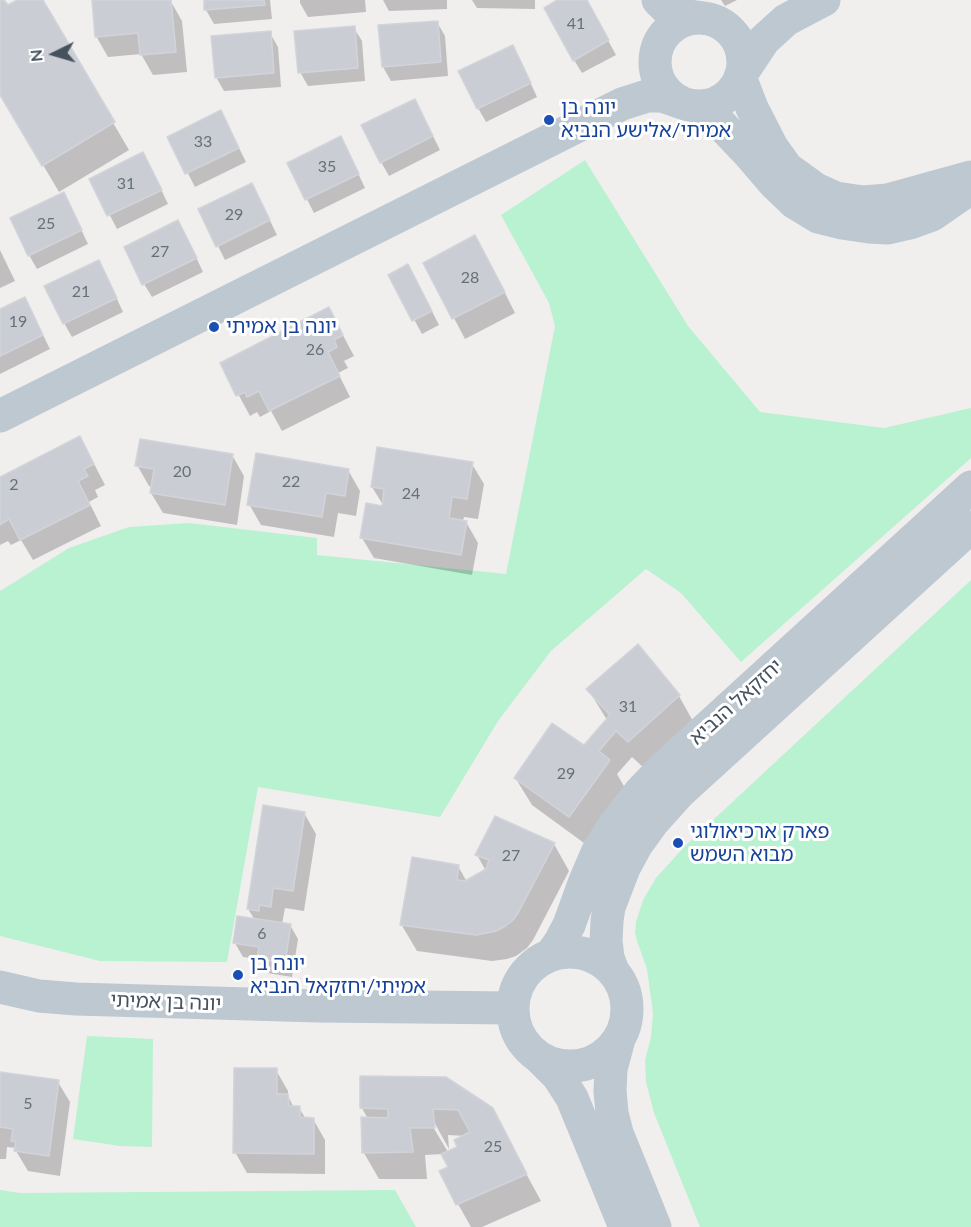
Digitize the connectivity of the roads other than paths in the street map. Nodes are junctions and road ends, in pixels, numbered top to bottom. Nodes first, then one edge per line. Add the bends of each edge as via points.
1 (824, 0) edge
2 (660, 3) edge
3 (786, 20) junction
4 (714, 21) junction
5 (658, 46) junction
6 (741, 75) junction
7 (622, 104) junction
8 (689, 105) junction
9 (971, 177) edge
10 (971, 188) edge
11 (0, 416) edge
12 (971, 487) edge
13 (971, 527) edge
14 (551, 955) junction
15 (613, 971) junction
16 (0, 987) edge
17 (512, 1008) junction
18 (619, 1039) junction
19 (540, 1058) junction
20 (625, 1227) edge
21 (655, 1227) edge

1 - 3 street
2 - 4 street via 674,14
2 - 5 street via 665,19
3 - 4 street via 755,24
3 - 6 street via 764,40
4 - 5 street via 682,21 670,29
4 - 6 street via 729,30 737,41 742,53
5 - 7 street via 652,70
5 - 8 street via 658,80 670,96
6 - 8 street via 722,100 709,106
6 - 9 street via 752,108 787,168 836,198 888,200
7 - 8 street via 662,96
7 - 11 street
8 - 10 street via 712,115 774,183 818,217 888,228 932,215
12 - 14 street, יחזקאל הנביא via 641,791 601,846 566,931
13 - 15 street, יחזקאל הנביא via 680,792 653,822 624,868 609,907 606,940
14 - 15 street via 585,954
14 - 17 street via 537,961 521,978
15 - 18 street via 627,1004 626,1022
16 - 17 street, יונה בן אמיתי via 76,999
17 - 19 street via 520,1036
18 - 19 street via 602,1057 587,1064 563,1066
18 - 21 street via 611,1069 612,1113
19 - 20 street via 572,1098

